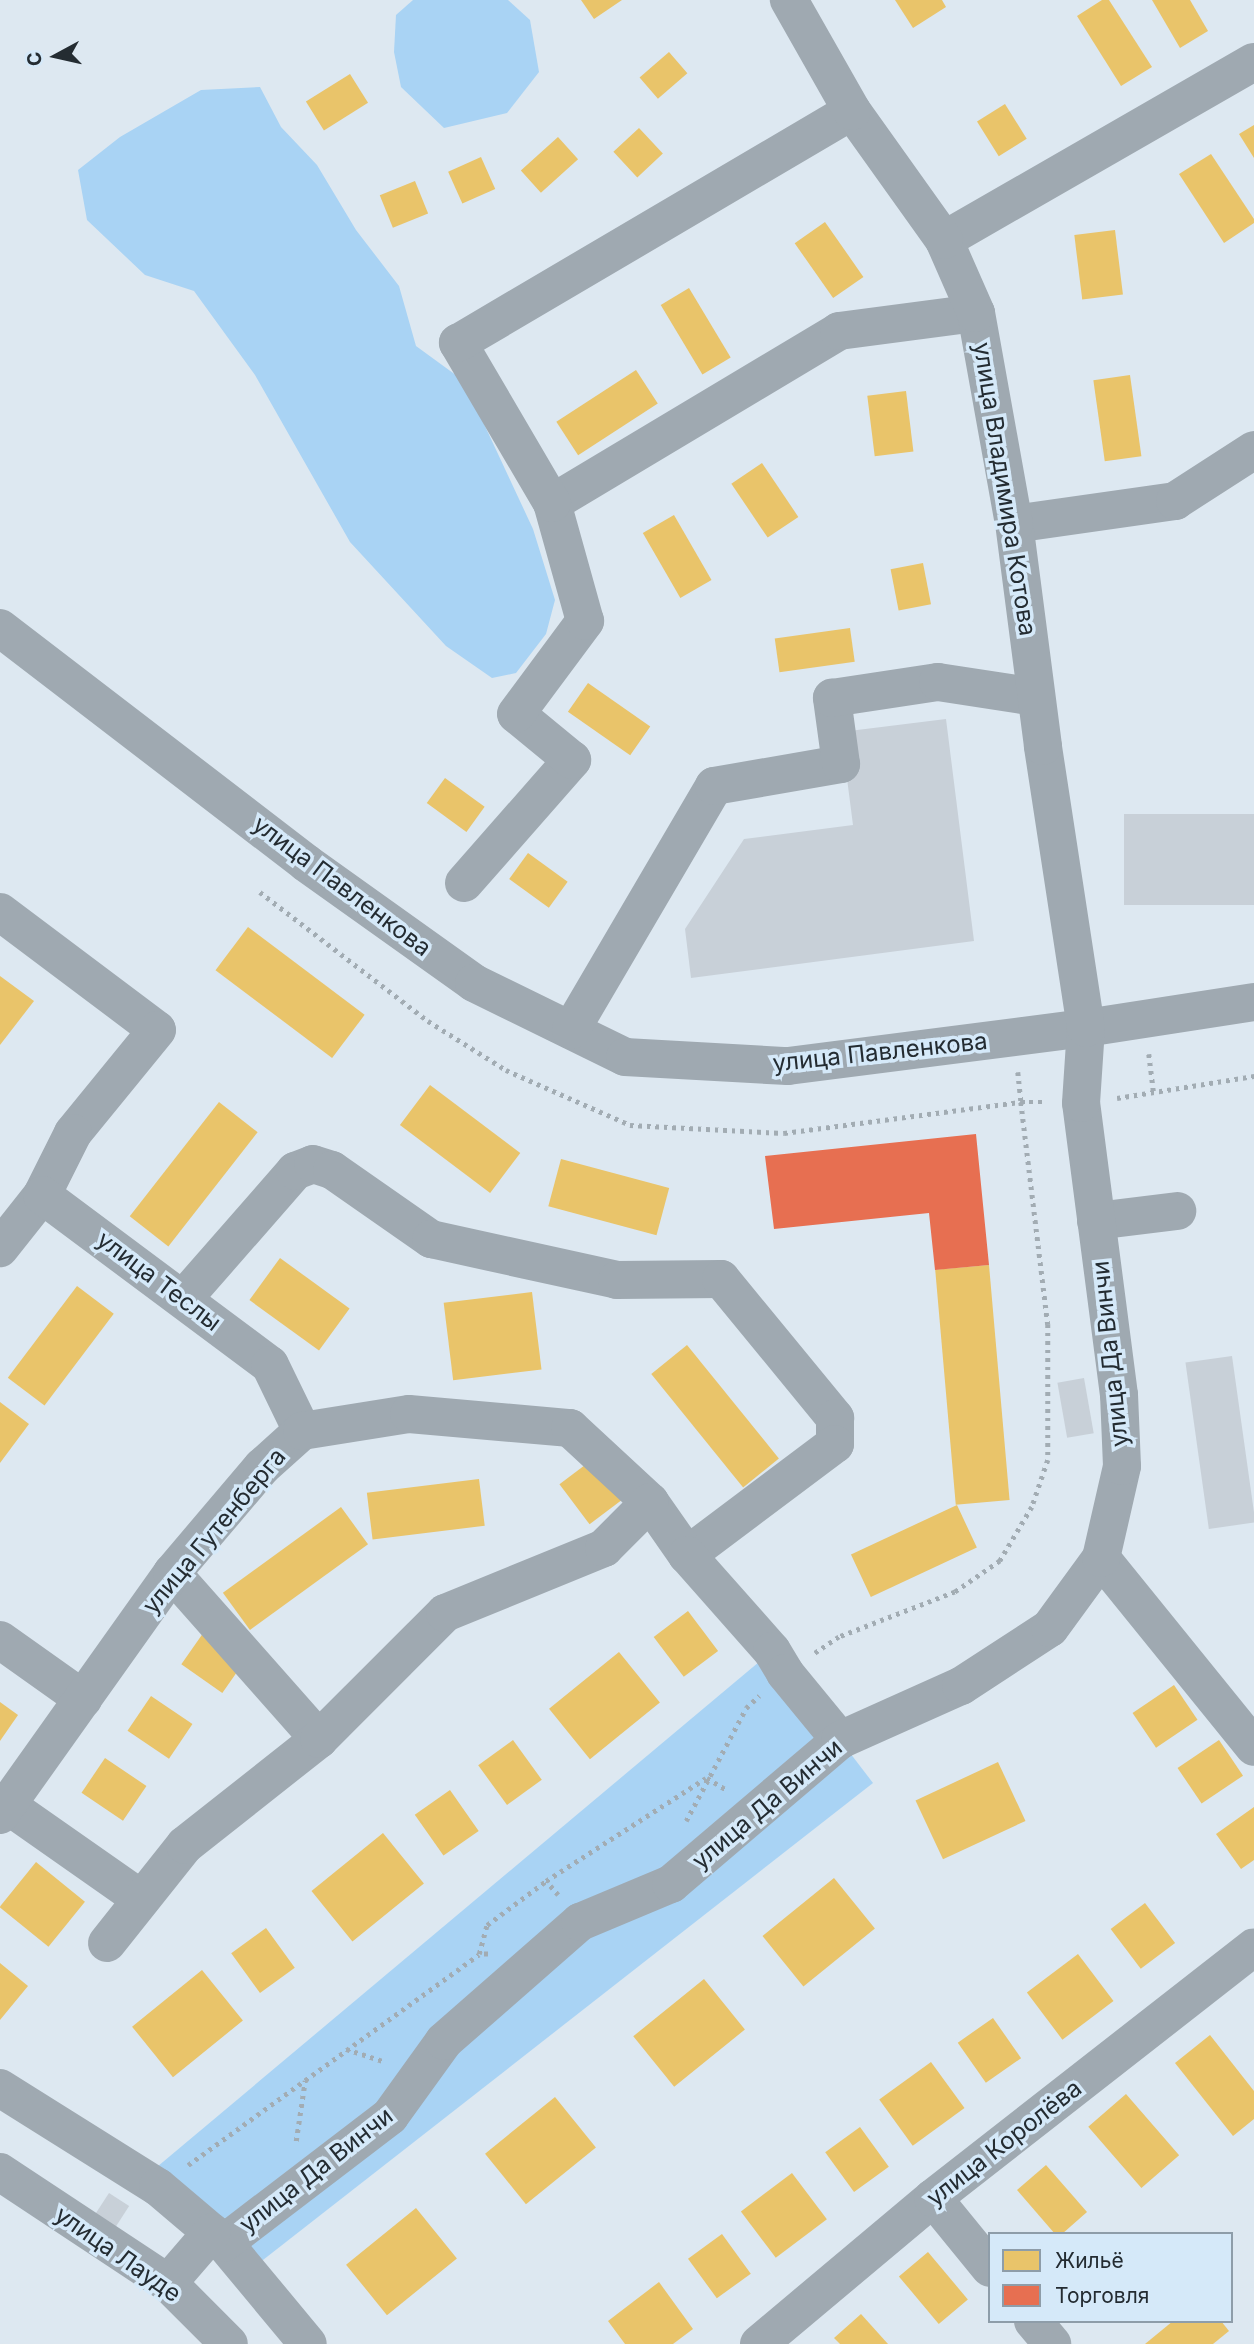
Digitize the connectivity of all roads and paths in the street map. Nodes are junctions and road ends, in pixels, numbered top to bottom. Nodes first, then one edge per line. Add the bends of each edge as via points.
1 (789, 0) edge
2 (1254, 62) edge
3 (852, 111) junction
4 (944, 240) junction
5 (976, 313) junction
6 (1254, 450) edge
7 (552, 503) junction
8 (1014, 524) junction
9 (0, 628) edge
10 (1036, 697) junction
11 (464, 883) dead end
12 (260, 892) dead end
13 (0, 912) edge
14 (1254, 1002) edge
15 (1086, 1028) junction
16 (570, 1030) junction
17 (1254, 1076) edge
18 (1021, 1102) junction
19 (1081, 1103) junction
20 (42, 1195) junction
21 (1177, 1211) dead end
22 (1096, 1221) junction
23 (0, 1248) edge
24 (184, 1298) junction
25 (302, 1431) junction
26 (650, 1502) junction
27 (687, 1555) junction
28 (1101, 1558) junction
29 (172, 1573) junction
30 (0, 1640) edge
31 (785, 1673) junction
32 (83, 1699) junction
33 (319, 1739) junction
34 (840, 1740) junction
35 (1254, 1748) edge
36 (4, 1810) edge
37 (546, 1881) junction
38 (141, 1899) junction
39 (580, 1922) junction
40 (107, 1943) dead end
41 (1254, 1947) edge
42 (545, 1953) junction
43 (479, 1954) junction
44 (305, 2080) junction
45 (0, 2088) edge
46 (0, 2172) edge
47 (158, 2186) junction
48 (289, 2194) junction
49 (933, 2198) junction
50 (218, 2238) junction
51 (988, 2266) edge
52 (168, 2283) junction
53 (1035, 2323) edge
54 (229, 2344) edge
55 (307, 2344) edge
56 (759, 2344) edge
57 (1052, 2344) edge

1 - 3 street, улица Владимира Котова
2 - 4 street
3 - 4 street, улица Владимира Котова
3 - 7 street via 458,343
4 - 5 street, улица Владимира Котова
5 - 7 street via 839,331
5 - 8 street, улица Владимира Котова
6 - 8 street via 1175,501
7 - 11 street via 585,621 516,714 572,760
8 - 10 street, улица Владимира Котова
9 - 16 street, улица Павленкова via 306,863 474,984
10 - 15 street, улица Владимира Котова
10 - 16 street via 938,682 832,698 841,764 714,786
12 - 18 path via 428,1021 506,1070 630,1125 783,1133
13 - 20 street via 157,1030 73,1133
14 - 15 street, улица Павленкова
15 - 16 street, улица Павленкова via 789,1066 625,1057
15 - 19 street, улица Да Винчи
17 - 19 path
18 - 19 path
18 - 31 path via 1048,1324 1048,1460 1032,1507 1000,1561 955,1592 839,1637
19 - 22 street, улица Да Винчи
20 - 23 street
20 - 24 street, улица Теслы
21 - 22 street
22 - 28 street, улица Да Винчи via 1119,1395 1122,1466
24 - 25 street, улица Теслы via 270,1365
24 - 27 street via 295,1171 313,1164 332,1170 431,1239 617,1280 721,1279 835,1418 835,1444
25 - 26 street, улица Гутенберга via 409,1414 570,1428
25 - 29 street, улица Гутенберга via 262,1467
26 - 27 street, улица Гутенберга
26 - 33 street via 604,1548 445,1613
27 - 31 street, улица Гутенберга via 772,1651
28 - 34 street, улица Да Винчи via 1050,1628 961,1686
28 - 35 street
29 - 32 street, улица Гутенберга
29 - 33 street
30 - 32 street
31 - 34 street, улица Гутенберга
31 - 37 path via 746,1708 707,1778
32 - 36 street, улица Гутенберга
33 - 38 street via 185,1845
34 - 39 street, улица Да Винчи via 671,1884
36 - 38 street
37 - 39 path
37 - 43 path via 487,1925
38 - 40 street
39 - 42 street, улица Да Винчи
41 - 49 street, улица Королёва
42 - 43 path
42 - 48 street, улица Да Винчи via 444,2041 390,2116
43 - 44 path
44 - 47 path
44 - 48 path
45 - 47 street
46 - 52 street, улица Лауде
47 - 50 street
48 - 50 street, улица Да Винчи
49 - 51 street
49 - 56 street, улица Королёва
50 - 52 street, улица Да Винчи
50 - 55 street
52 - 54 street, улица Лауде
53 - 57 street

